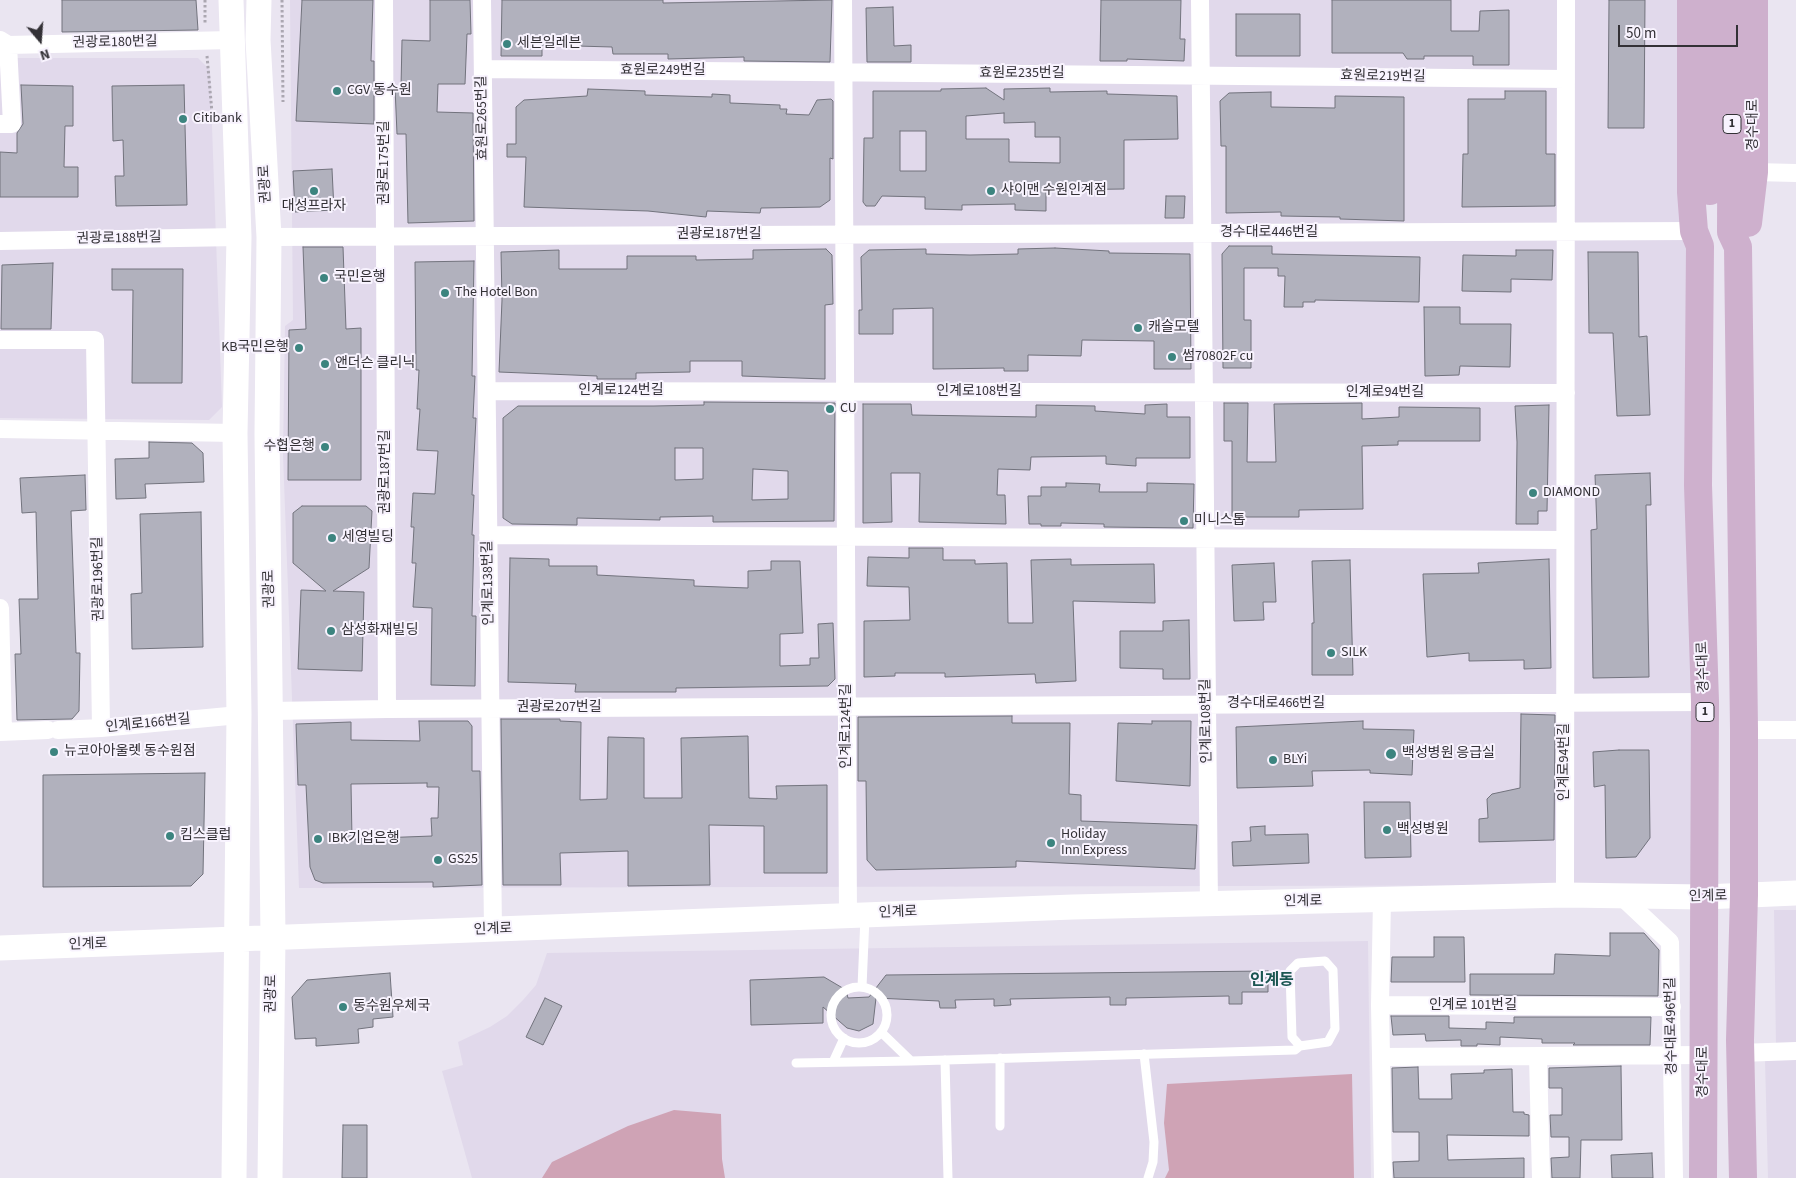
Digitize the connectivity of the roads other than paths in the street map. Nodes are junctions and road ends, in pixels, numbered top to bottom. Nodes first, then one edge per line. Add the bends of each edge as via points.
1 (231, 0) edge
2 (258, 0) edge
3 (384, 0) edge
4 (482, 0) edge
5 (843, 0) edge
6 (1200, 0) edge
7 (1566, 0) edge
8 (1691, 0) edge
9 (1713, 0) edge
10 (1732, 0) edge
11 (1754, 0) edge
12 (232, 40) junction
13 (4, 42) edge
14 (483, 69) junction
15 (843, 72) junction
16 (1201, 76) junction
17 (1566, 79) junction
18 (0, 124) edge
19 (1754, 172) junction
20 (1796, 173) edge
21 (1566, 231) junction
22 (1202, 233) junction
23 (844, 234) junction
24 (385, 236) junction
25 (485, 236) junction
26 (239, 237) junction
27 (269, 237) junction
28 (1697, 238) junction
29 (0, 241) edge
30 (1738, 247) junction
31 (0, 340) edge
32 (486, 390) junction
33 (845, 391) junction
34 (1204, 392) junction
35 (1566, 393) junction
36 (0, 429) edge
37 (96, 430) junction
38 (235, 433) junction
39 (488, 535) junction
40 (846, 536) junction
41 (1205, 538) junction
42 (1565, 540) junction
43 (0, 608) edge
44 (1705, 702) junction
45 (1565, 703) junction
46 (1207, 704) junction
47 (846, 706) junction
48 (386, 708) junction
49 (490, 708) junction
50 (271, 711) junction
51 (238, 715) junction
52 (102, 728) junction
53 (1744, 730) junction
54 (1796, 730) edge
55 (1, 732) edge
56 (1796, 894) edge
57 (1565, 895) junction
58 (1744, 895) junction
59 (1621, 896) junction
60 (1704, 897) junction
61 (1382, 900) junction
62 (1209, 904) junction
63 (856, 915) junction
64 (493, 930) junction
65 (273, 937) junction
66 (238, 939) junction
67 (0, 948) edge
68 (862, 987) junction
69 (1380, 1005) junction
70 (1672, 1007) junction
71 (881, 1032) junction
72 (844, 1038) junction
73 (1300, 1046) junction
74 (1796, 1051) edge
75 (1740, 1053) junction
76 (1144, 1054) junction
77 (1704, 1055) junction
78 (1538, 1056) junction
79 (1673, 1056) junction
80 (1381, 1057) junction
81 (1000, 1058) junction
82 (945, 1060) junction
83 (911, 1061) junction
84 (833, 1062) junction
85 (796, 1063) dead end
86 (1000, 1126) dead end
87 (234, 1178) edge
88 (270, 1178) edge
89 (948, 1178) edge
90 (1148, 1178) edge
91 (1384, 1178) edge
92 (1540, 1178) edge
93 (1674, 1178) edge
94 (1704, 1178) edge
95 (1743, 1178) edge

1 - 12 street, 권광로
2 - 27 street, 권광로
3 - 24 street, 권광로175번길
4 - 14 street, 효원로265번길
5 - 15 street
6 - 16 street
7 - 17 street
8 - 28 main road, 경수대로 via 1691,192
9 - 28 main road, 경수대로 / 1 via 1708,232
10 - 30 main road, 경수대로 / 1 via 1731,232
11 - 19 main road, 경수대로
12 - 13 street, 권광로180번길
12 - 26 street, 권광로
13 - 18 street via 12,124
14 - 15 street, 효원로249번길
14 - 25 street, 효원로265번길
15 - 16 street, 효원로235번길
15 - 23 street
16 - 17 street, 효원로219번길
16 - 22 street
17 - 21 street
19 - 20 street
19 - 30 main road, 경수대로 via 1747,231
21 - 22 street, 경수대로446번길
21 - 28 street, 경수대로446번길
21 - 35 street, 인계로94번길
22 - 23 street, 경수대로446번길
22 - 34 street, 인계로108번길
23 - 25 street, 권광로187번길
23 - 33 street, 인계로124번길
24 - 25 street, 권광로187번길
24 - 27 street, 권광로187번길
24 - 48 street, 권광로187번길
25 - 32 street, 인계로138번길
26 - 29 street, 권광로188번길
26 - 38 street, 권광로
27 - 50 street, 권광로 via 267,434
28 - 44 main road, 경수대로 / 1 via 1698,485
30 - 53 main road, 경수대로 / 1
31 - 37 street via 95,340
32 - 33 street, 인계로124번길
32 - 39 street, 인계로138번길
33 - 34 street, 인계로108번길
33 - 40 street, 인계로124번길
34 - 35 street, 인계로94번길
34 - 41 street, 인계로108번길
35 - 42 street, 인계로94번길
36 - 37 street
37 - 38 street
37 - 52 street, 권광로196번길
38 - 51 street, 권광로
39 - 40 street
39 - 49 street, 인계로138번길
40 - 41 street
40 - 47 street, 인계로124번길
41 - 42 street
41 - 46 street, 인계로108번길
42 - 45 street, 인계로94번길
43 - 55 street
44 - 45 street, 경수대로466번길
44 - 60 main road, 경수대로 / 1
45 - 46 street, 경수대로466번길
45 - 57 street, 인계로94번길
46 - 47 street, 경수대로466번길
46 - 62 street, 인계로108번길
47 - 49 street, 권광로207번길
47 - 63 street, 인계로124번길
48 - 49 street, 권광로207번길
48 - 50 street, 권광로207번길
49 - 64 street, 인계로138번길
50 - 65 street, 권광로
51 - 52 street, 인계로166번길
51 - 66 street, 권광로
52 - 55 street, 인계로166번길
53 - 54 street
53 - 58 main road, 경수대로 / 1
56 - 58 street, 인계로
57 - 59 street, 인계로
57 - 61 street, 인계로
58 - 60 street, 인계로
58 - 75 main road, 경수대로 / 1
59 - 60 street, 인계로
59 - 70 street, 경수대로496번길 via 1670,942
60 - 77 main road, 경수대로 / 1
61 - 62 street, 인계로
61 - 69 street
62 - 63 street, 인계로
63 - 64 street, 인계로
63 - 68 lane
64 - 65 street, 인계로
65 - 66 street, 인계로
65 - 88 street, 권광로
66 - 67 street, 인계로
66 - 87 street, 권광로
68 - 71 lane via 875,992 886,1006 886,1023
68 - 72 lane via 848,988 831,1008 834,1027
69 - 70 street, 인계로 101번길
69 - 80 street
70 - 79 street, 경수대로496번길
71 - 72 lane via 866,1042 856,1043
71 - 83 lane
72 - 84 lane
73 - 73 lane via 1328,1042 1335,1029 1333,970 1324,961 1298,963 1290,971 1292,1037
73 - 76 lane via 1295,1050
74 - 75 street
75 - 95 main road, 경수대로 / 1
76 - 81 lane
76 - 90 lane via 1154,1142
77 - 79 street
77 - 94 main road, 경수대로 / 1
78 - 79 street
78 - 80 street
78 - 92 street
79 - 93 street, 경수대로496번길
80 - 91 street
81 - 82 lane
81 - 86 lane
82 - 83 lane
82 - 89 lane
83 - 84 lane
84 - 85 lane

